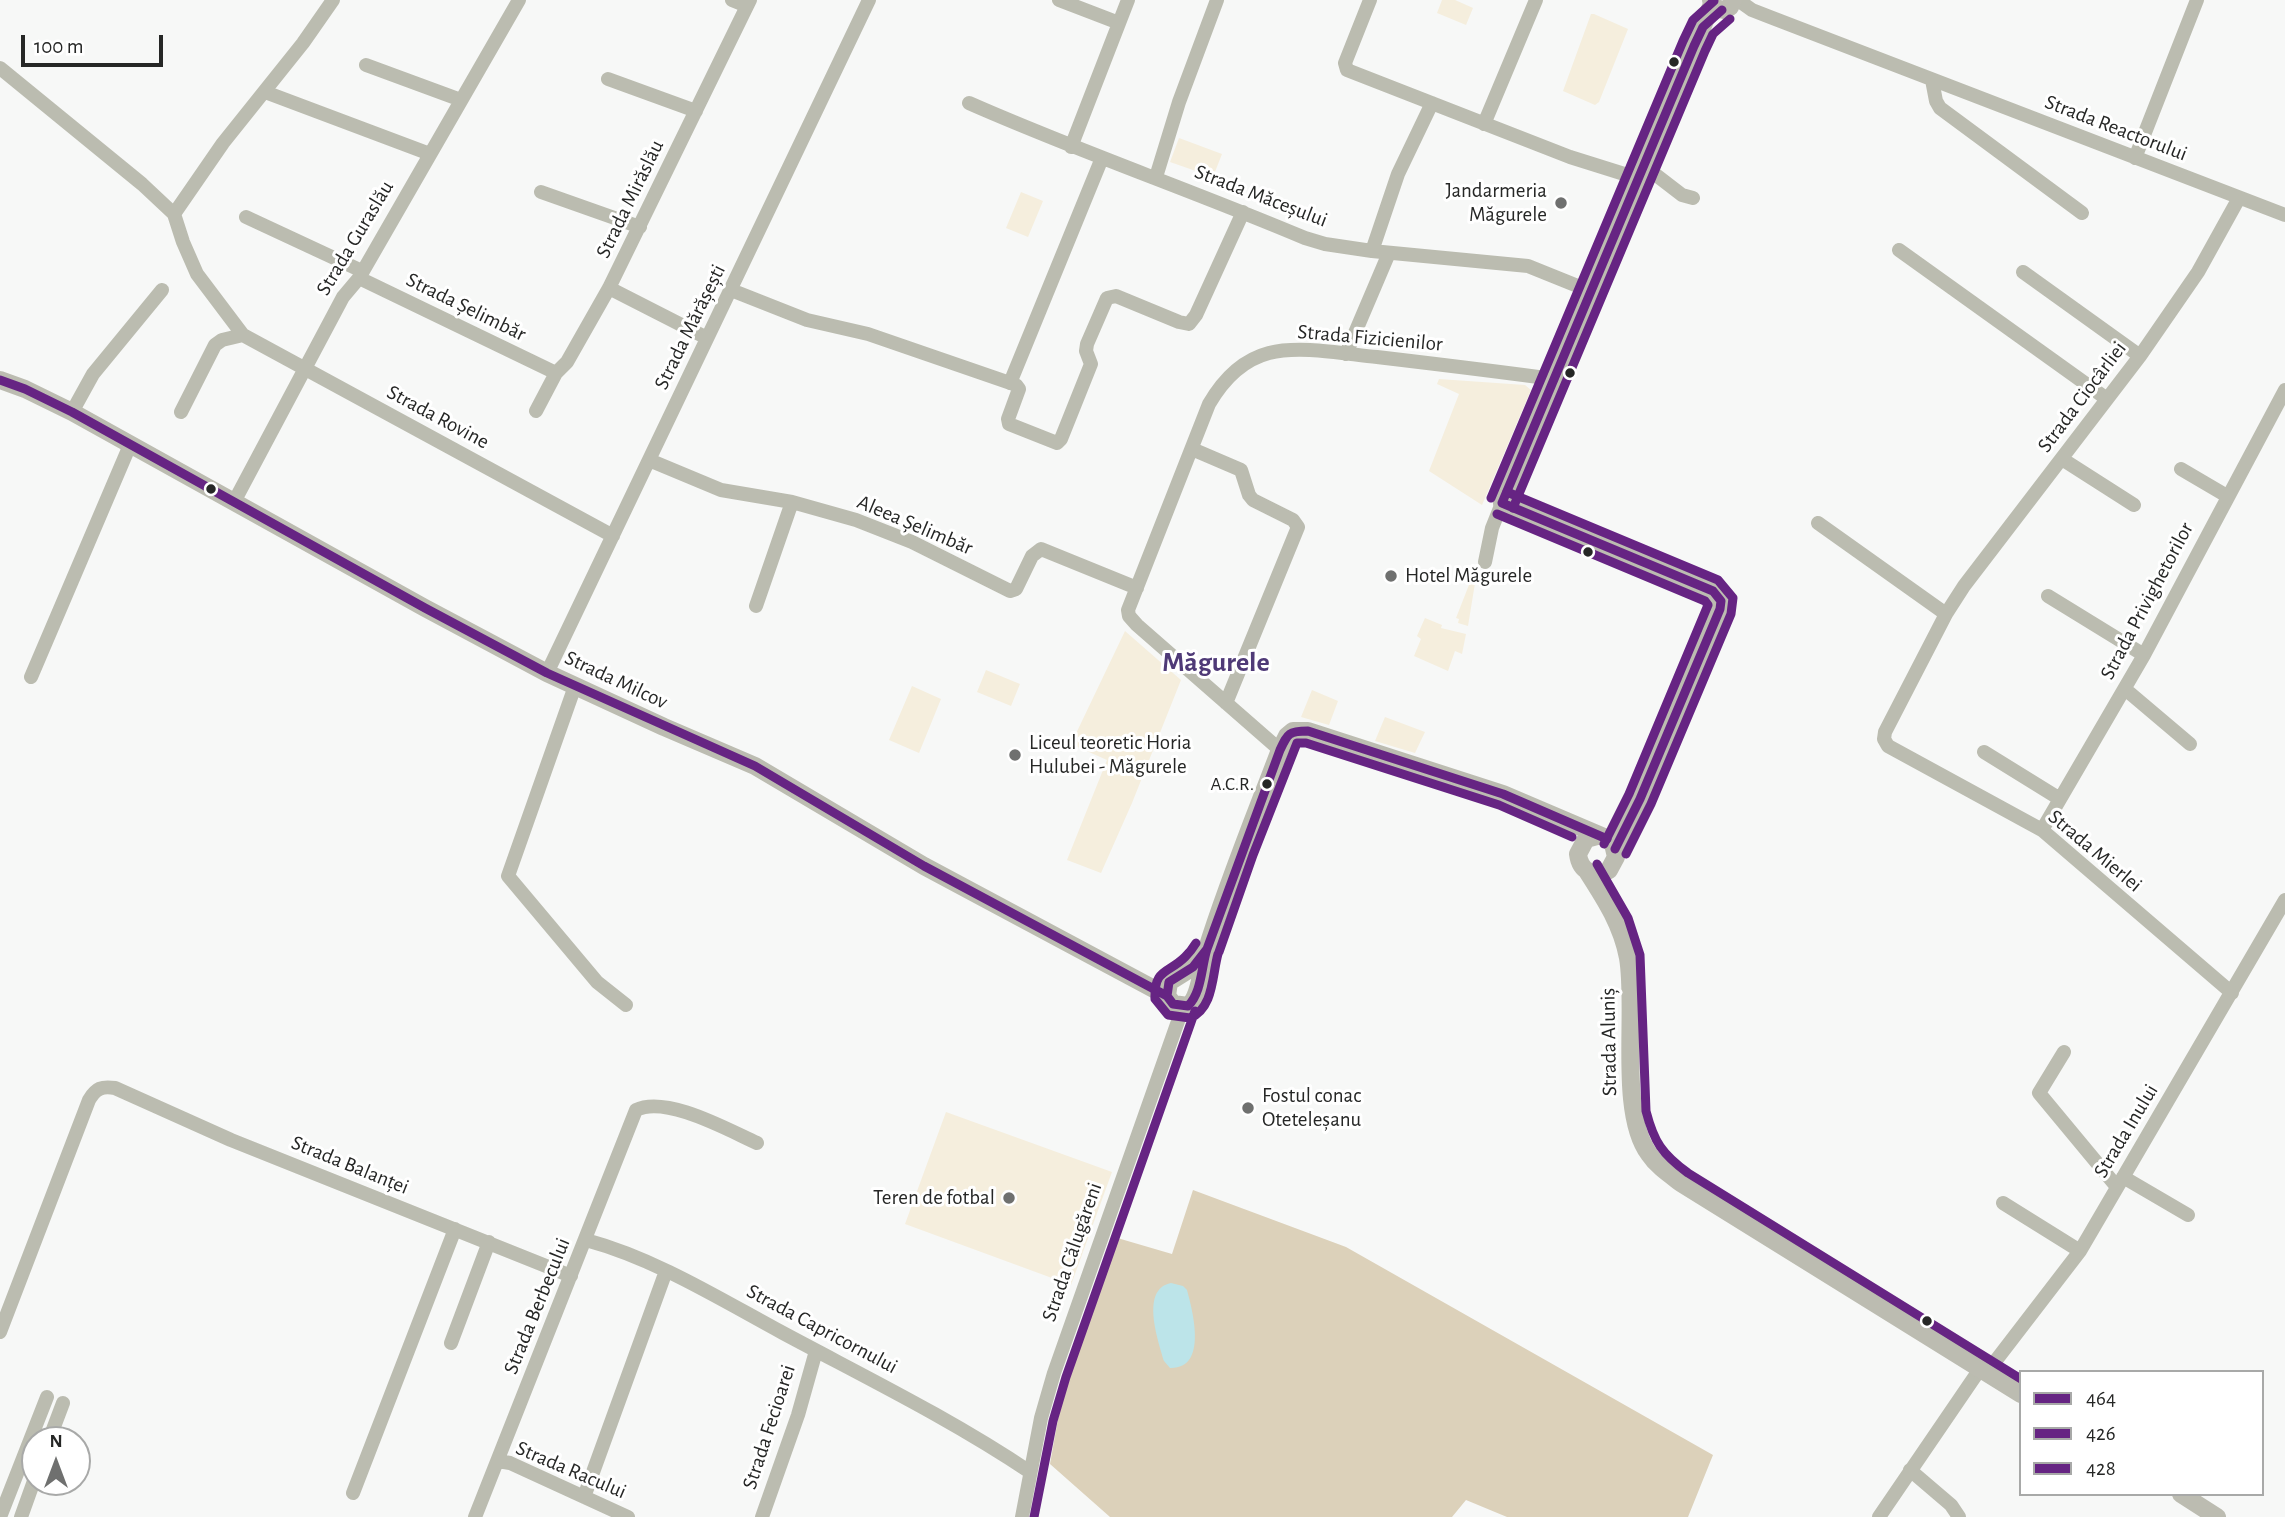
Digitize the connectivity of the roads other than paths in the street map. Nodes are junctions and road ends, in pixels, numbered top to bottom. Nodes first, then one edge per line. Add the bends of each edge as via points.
1 (333, 0) edge
2 (519, 0) edge
3 (732, 0) edge
4 (869, 0) edge
5 (1059, 0) edge
6 (1128, 0) edge
7 (1217, 0) edge
8 (1370, 0) edge
9 (1536, 0) edge
10 (2197, 0) edge
11 (749, 3) edge
12 (1721, 3) edge
13 (1119, 23) junction
14 (366, 65) dead end
15 (0, 68) edge
16 (608, 79) dead end
17 (1933, 80) junction
18 (265, 92) junction
19 (461, 100) junction
20 (969, 103) dead end
21 (1432, 103) junction
22 (696, 111) junction
23 (1484, 124) junction
24 (1071, 147) junction
25 (430, 154) junction
26 (1102, 158) junction
27 (2135, 158) junction
28 (1640, 172) junction
29 (1156, 177) junction
30 (541, 192) dead end
31 (1693, 198) dead end
32 (2239, 198) junction
33 (1243, 212) junction
34 (2082, 213) dead end
35 (174, 214) junction
36 (2285, 215) edge
37 (246, 217) dead end
38 (640, 227) junction
39 (1899, 250) dead end
40 (1371, 251) junction
41 (1389, 253) junction
42 (2023, 272) dead end
43 (361, 274) junction
44 (610, 288) junction
45 (162, 290) dead end
46 (731, 290) junction
47 (1590, 292) junction
48 (243, 335) junction
49 (707, 338) junction
50 (1346, 354) junction
51 (2140, 356) junction
52 (303, 369) junction
53 (556, 373) junction
54 (1553, 379) junction
55 (0, 380) edge
56 (1010, 383) junction
57 (2285, 390) edge
58 (2107, 399) junction
59 (536, 411) dead end
60 (72, 412) junction
61 (181, 412) dead end
62 (130, 445) junction
63 (1192, 449) junction
64 (2062, 459) junction
65 (649, 460) junction
66 (2182, 469) dead end
67 (2227, 496) junction
68 (234, 502) junction
69 (792, 502) junction
70 (1502, 503) junction
71 (2134, 505) dead end
72 (1818, 523) dead end
73 (612, 536) junction
74 (1485, 562) dead end
75 (1137, 588) junction
76 (2048, 596) dead end
77 (756, 606) dead end
78 (1946, 614) junction
79 (2144, 655) junction
80 (547, 673) junction
81 (31, 677) dead end
82 (575, 686) junction
83 (2125, 689) junction
84 (1226, 703) junction
85 (1884, 739) joint
86 (2190, 744) dead end
87 (1280, 750) junction
88 (1983, 752) dead end
89 (2060, 799) junction
90 (1553, 814) junction
91 (2042, 831) junction
92 (1607, 842) junction
93 (1579, 849) junction
94 (1612, 867) junction
95 (1587, 872) junction
96 (2285, 900) edge
97 (1608, 902) junction
98 (1207, 949) junction
99 (1173, 984) junction
100 (1198, 988) junction
101 (2232, 993) junction
102 (626, 1005) dead end
103 (1183, 1007) junction
104 (2064, 1052) dead end
105 (757, 1143) dead end
106 (2120, 1182) junction
107 (2003, 1203) dead end
108 (2188, 1215) dead end
109 (596, 1216) junction
110 (455, 1229) junction
111 (586, 1240) junction
112 (489, 1242) junction
113 (605, 1245) junction
114 (2080, 1251) junction
115 (666, 1271) junction
116 (571, 1276) junction
117 (0, 1332) edge
118 (451, 1343) dead end
119 (816, 1351) junction
120 (1984, 1371) junction
121 (2019, 1393) edge
122 (47, 1397) dead end
123 (62, 1403) dead end
124 (54, 1426) edge
125 (498, 1461) junction
126 (1910, 1470) junction
127 (1030, 1472) junction
128 (352, 1493) dead end
129 (29, 1496) edge
130 (2184, 1496) edge
131 (584, 1497) junction
132 (0, 1517) edge
133 (21, 1517) edge
134 (475, 1517) edge
135 (628, 1517) edge
136 (762, 1517) edge
137 (1022, 1517) edge
138 (1879, 1517) edge
139 (1959, 1517) edge
140 (2217, 1517) edge

1 - 18 street
2 - 19 street, Strada Guraslău
3 - 11 street
4 - 46 street, Strada Mărășești
5 - 13 street
6 - 13 street
7 - 29 street
8 - 21 street via 1345,67
9 - 23 street
10 - 27 street
11 - 22 street, Strada Mirăslău
12 - 17 street, Strada Reactorului via 1752,10
12 - 28 main road via 1703,27
13 - 24 street
14 - 19 street
15 - 35 street
16 - 22 street
17 - 27 street, Strada Reactorului
17 - 34 street via 1940,108
18 - 25 street
18 - 35 street
19 - 25 street, Strada Guraslău
20 - 24 street, Strada Măceșului
21 - 23 street
21 - 40 street via 1398,174
22 - 38 street, Strada Mirăslău
23 - 28 street via 1580,160
24 - 26 street, Strada Măceșului
25 - 43 street, Strada Guraslău
26 - 29 street, Strada Măceșului
26 - 56 street
27 - 32 street, Strada Reactorului
28 - 31 street
28 - 47 main road
29 - 33 street, Strada Măceșului
30 - 38 street
32 - 36 street, Strada Reactorului
32 - 51 street, Strada Ciocârliei via 2198,272
33 - 40 street, Strada Măceșului via 1306,238
33 - 56 street via 1189,324 1116,296 1107,298 1087,344 1089,368 1059,442 1009,424 1019,389
35 - 48 street via 197,274
37 - 43 street, Strada Șelimbăr
38 - 44 street, Strada Mirăslău
39 - 58 street
40 - 41 street, Strada Măceșului
41 - 47 street, Strada Măceșului via 1528,266
41 - 50 street
42 - 51 street
43 - 52 street, Strada Guraslău
43 - 53 street, Strada Șelimbăr
44 - 49 street
44 - 53 street, Strada Mirăslău
45 - 60 street via 93,374
46 - 49 street, Strada Mărășești
46 - 56 street via 807,320 868,334
47 - 54 main road
48 - 52 street, Strada Rovine
48 - 61 street via 215,345
49 - 65 street, Strada Mărășești
50 - 54 street, Strada Fizicienilor
50 - 63 street, Strada Fizicienilor via 1290,351 1247,362 1216,393
51 - 58 street, Strada Ciocârliei
52 - 68 street, Strada Guraslău
52 - 73 street, Strada Rovine
53 - 59 street, Strada Mirăslău
54 - 70 main road
55 - 60 main road, Strada Milcov
57 - 67 street, Strada Privighetorilor
58 - 64 street, Strada Ciocârliei
60 - 62 main road, Strada Milcov
62 - 68 main road, Strada Milcov
62 - 81 street
63 - 75 street, Strada Fizicienilor
63 - 84 street via 1241,470 1253,500 1298,527
64 - 71 street
64 - 78 street, Strada Ciocârliei
65 - 69 street, Aleea Șelimbăr via 721,490
65 - 73 street, Strada Mărășești
66 - 67 street
67 - 79 street, Strada Privighetorilor
68 - 80 main road, Strada Milcov
69 - 75 street, Aleea Șelimbăr via 882,530 1010,591 1016,589 1032,556 1041,549
69 - 77 street
70 - 74 street
70 - 92 main road via 1713,591 1721,601 1625,831
72 - 78 street
73 - 80 street, Strada Mărășești
75 - 84 street, Strada Fizicienilor via 1128,610 1132,620
76 - 79 street
78 - 85 street, Strada Ciocârliei
79 - 83 street, Strada Privighetorilor
80 - 82 main road, Strada Milcov
82 - 99 main road, Strada Milcov via 755,766 901,853 1143,982
82 - 102 street via 508,876 597,982
83 - 86 street
83 - 89 street, Strada Privighetorilor
84 - 87 street, Strada Fizicienilor
85 - 91 street, Strada Mierlei via 1888,746
87 - 90 main road via 1287,736 1297,730
87 - 98 main road
88 - 89 street
89 - 91 street, Strada Privighetorilor
90 - 92 main road
90 - 93 main road
91 - 101 street, Strada Mierlei
92 - 93 main road via 1586,839
92 - 94 main road via 1616,857
93 - 95 main road via 1580,864
94 - 95 main road via 1598,874
94 - 97 main road, Strada Aluniș
95 - 97 main road, Strada Aluniș
96 - 101 street, Strada Inului
97 - 120 main road, Strada Aluniș via 1629,961 1632,1097 1636,1124 1649,1154 1667,1173
98 - 99 main road
98 - 100 main road
99 - 100 main road via 1192,979
99 - 103 main road via 1173,1004
100 - 103 main road via 1193,1003
101 - 106 street, Strada Inului
103 - 127 street, Strada Călugăreni via 1054,1373
104 - 106 street via 2039,1093
105 - 109 street, Strada Berbecului via 669,1108 652,1105 636,1110
106 - 108 street
106 - 114 street, Strada Inului
107 - 114 street
109 - 111 street, Strada Berbecului
109 - 113 street
110 - 112 street, Strada Balanței
110 - 117 street, Strada Balanței via 115,1088 101,1087 89,1100
110 - 128 street
111 - 113 street, Strada Capricornului
111 - 116 street, Strada Berbecului
112 - 116 street, Strada Balanței
112 - 118 street
113 - 115 street, Strada Capricornului
114 - 120 street, Strada Inului
115 - 119 street, Strada Capricornului
115 - 131 street
116 - 125 street, Strada Berbecului
119 - 127 street, Strada Capricornului via 960,1427
119 - 136 street, Strada Fecioarei
120 - 121 main road, Strada Aluniș
120 - 126 street, Strada Inului
122 - 132 street
123 - 124 street
125 - 131 street, Strada Racului
125 - 134 street, Strada Berbecului
126 - 138 street, Strada Inului
126 - 139 street
127 - 137 street, Strada Călugăreni
129 - 133 street
130 - 140 main road
131 - 135 street, Strada Racului

